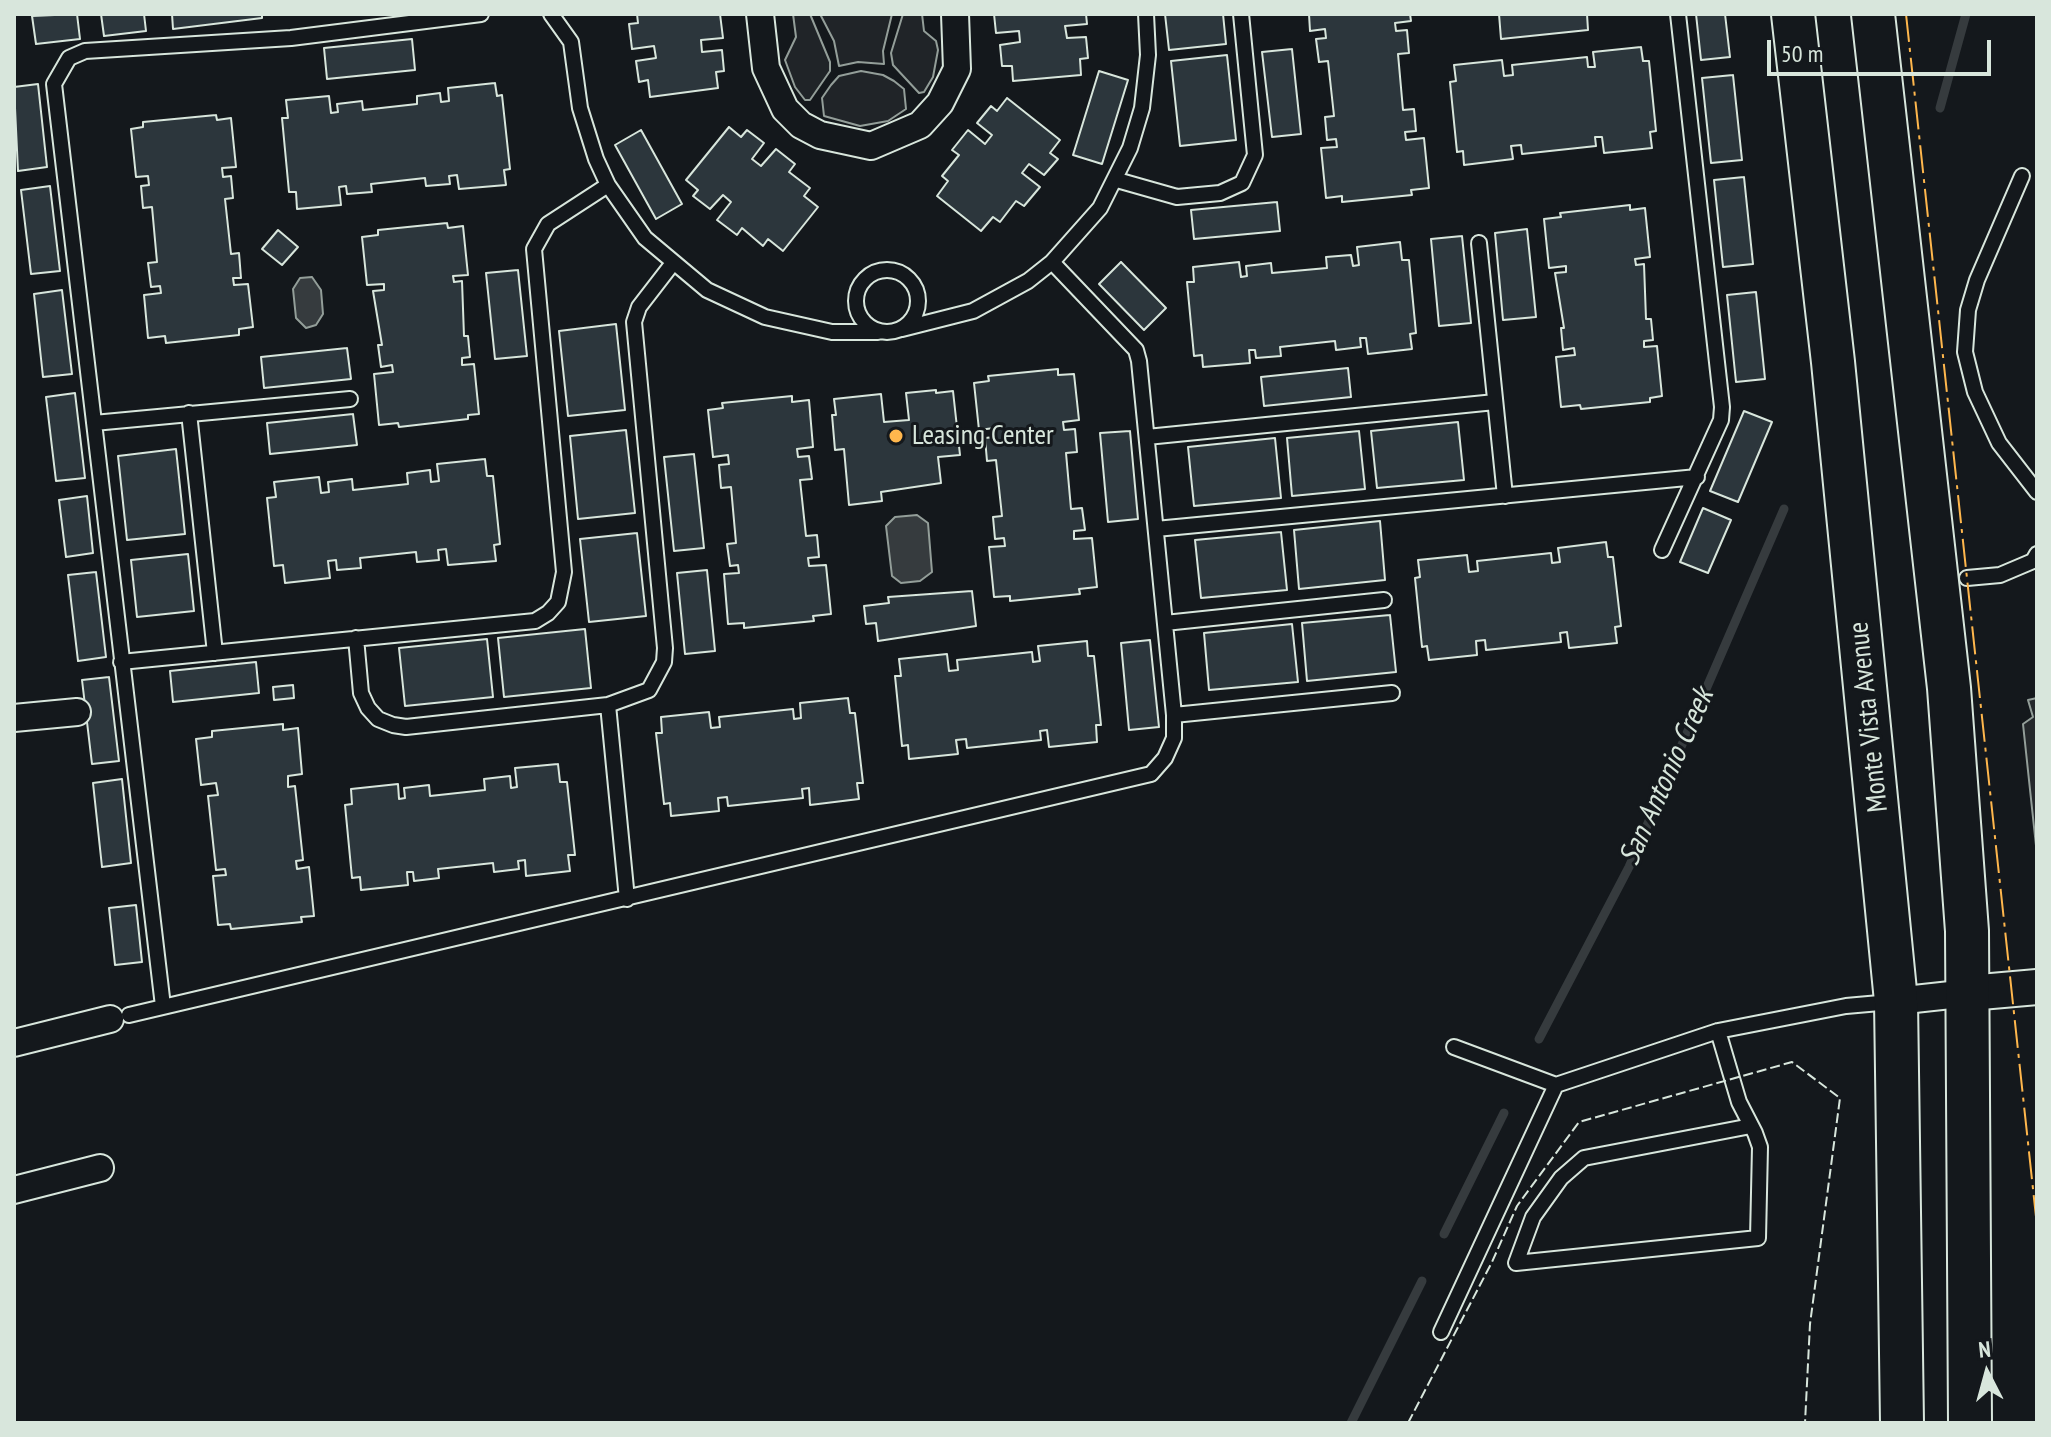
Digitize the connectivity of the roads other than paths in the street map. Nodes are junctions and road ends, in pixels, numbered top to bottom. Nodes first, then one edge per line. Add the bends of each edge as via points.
1 (481, 14) edge
2 (551, 14) edge
3 (760, 14) edge
4 (955, 14) edge
5 (1146, 14) edge
6 (1241, 14) edge
7 (1678, 14) edge
8 (1793, 14) edge
9 (1873, 14) edge
10 (2022, 176) dead end
11 (1117, 180) junction
12 (608, 185) junction
13 (1479, 243) dead end
14 (1052, 262) junction
15 (673, 263) junction
16 (902, 329) junction
17 (878, 332) junction
18 (350, 399) dead end
19 (1495, 402) junction
20 (189, 413) junction
21 (94, 423) junction
22 (1147, 437) junction
23 (1697, 477) junction
24 (2037, 492) edge
25 (1505, 496) junction
26 (1156, 529) junction
27 (1662, 550) dead end
28 (2037, 554) edge
29 (1967, 578) dead end
30 (1384, 600) dead end
31 (1165, 623) junction
32 (356, 638) junction
33 (215, 653) junction
34 (121, 662) junction
35 (1392, 693) dead end
36 (608, 705) junction
37 (77, 712) dead end
38 (1174, 715) junction
39 (14, 718) edge
40 (627, 899) junction
41 (2037, 987) edge
42 (1969, 993) junction
43 (1896, 1001) junction
44 (163, 1006) junction
45 (119, 1017) joint
46 (1718, 1031) junction
47 (14, 1043) edge
48 (1454, 1047) dead end
49 (1556, 1085) junction
50 (1751, 1126) junction
51 (100, 1168) dead end
52 (14, 1190) edge
53 (1441, 1332) dead end
54 (1902, 1423) edge
55 (1970, 1423) edge

1 - 21 lane via 291,38 85,51 69,58 54,84
2 - 12 lane via 571,42 580,108
3 - 4 street via 766,68 785,109 820,135 871,146 920,125 940,103 957,69
5 - 11 lane via 1142,108
6 - 11 lane via 1255,155 1242,183 1220,193 1177,197
7 - 23 lane via 1722,407
8 - 43 main road, Monte Vista Avenue
9 - 42 main road via 1949,688
10 - 24 lane via 1977,280 1965,352 1975,392 1999,443
11 - 14 lane via 1093,217
12 - 15 lane via 645,238
12 - 32 lane via 548,224 534,249 564,572 558,602 535,621
13 - 19 lane
14 - 16 lane via 973,311
14 - 22 lane via 1136,350
15 - 17 lane via 707,290 765,317 832,332
15 - 36 lane via 639,307 634,336 664,662 649,690
16 - 17 lane
16 - 17 lane via 917,310 915,286 896,271 884,270 862,281 855,304 859,316
18 - 20 lane
19 - 22 lane
19 - 25 lane
20 - 21 lane
20 - 33 lane
21 - 34 lane
22 - 26 lane
23 - 25 lane
23 - 27 lane
25 - 26 lane
26 - 31 lane
28 - 29 lane via 2033,561 2000,575
30 - 31 lane
31 - 38 lane
32 - 33 lane
32 - 36 lane via 361,693 378,719 393,725
33 - 34 lane
34 - 44 lane
35 - 38 lane
36 - 40 lane
37 - 39 street
38 - 40 lane via 1174,738 1151,774
40 - 44 lane
41 - 42 street
42 - 43 street
42 - 55 main road
43 - 46 lane
43 - 54 main road, Monte Vista Avenue
44 - 45 lane
45 - 47 street
46 - 49 lane
46 - 50 lane
48 - 49 lane
49 - 53 lane
50 - 50 lane via 1760,1147 1758,1238 1516,1263 1533,1217 1561,1178 1584,1158
51 - 52 street

